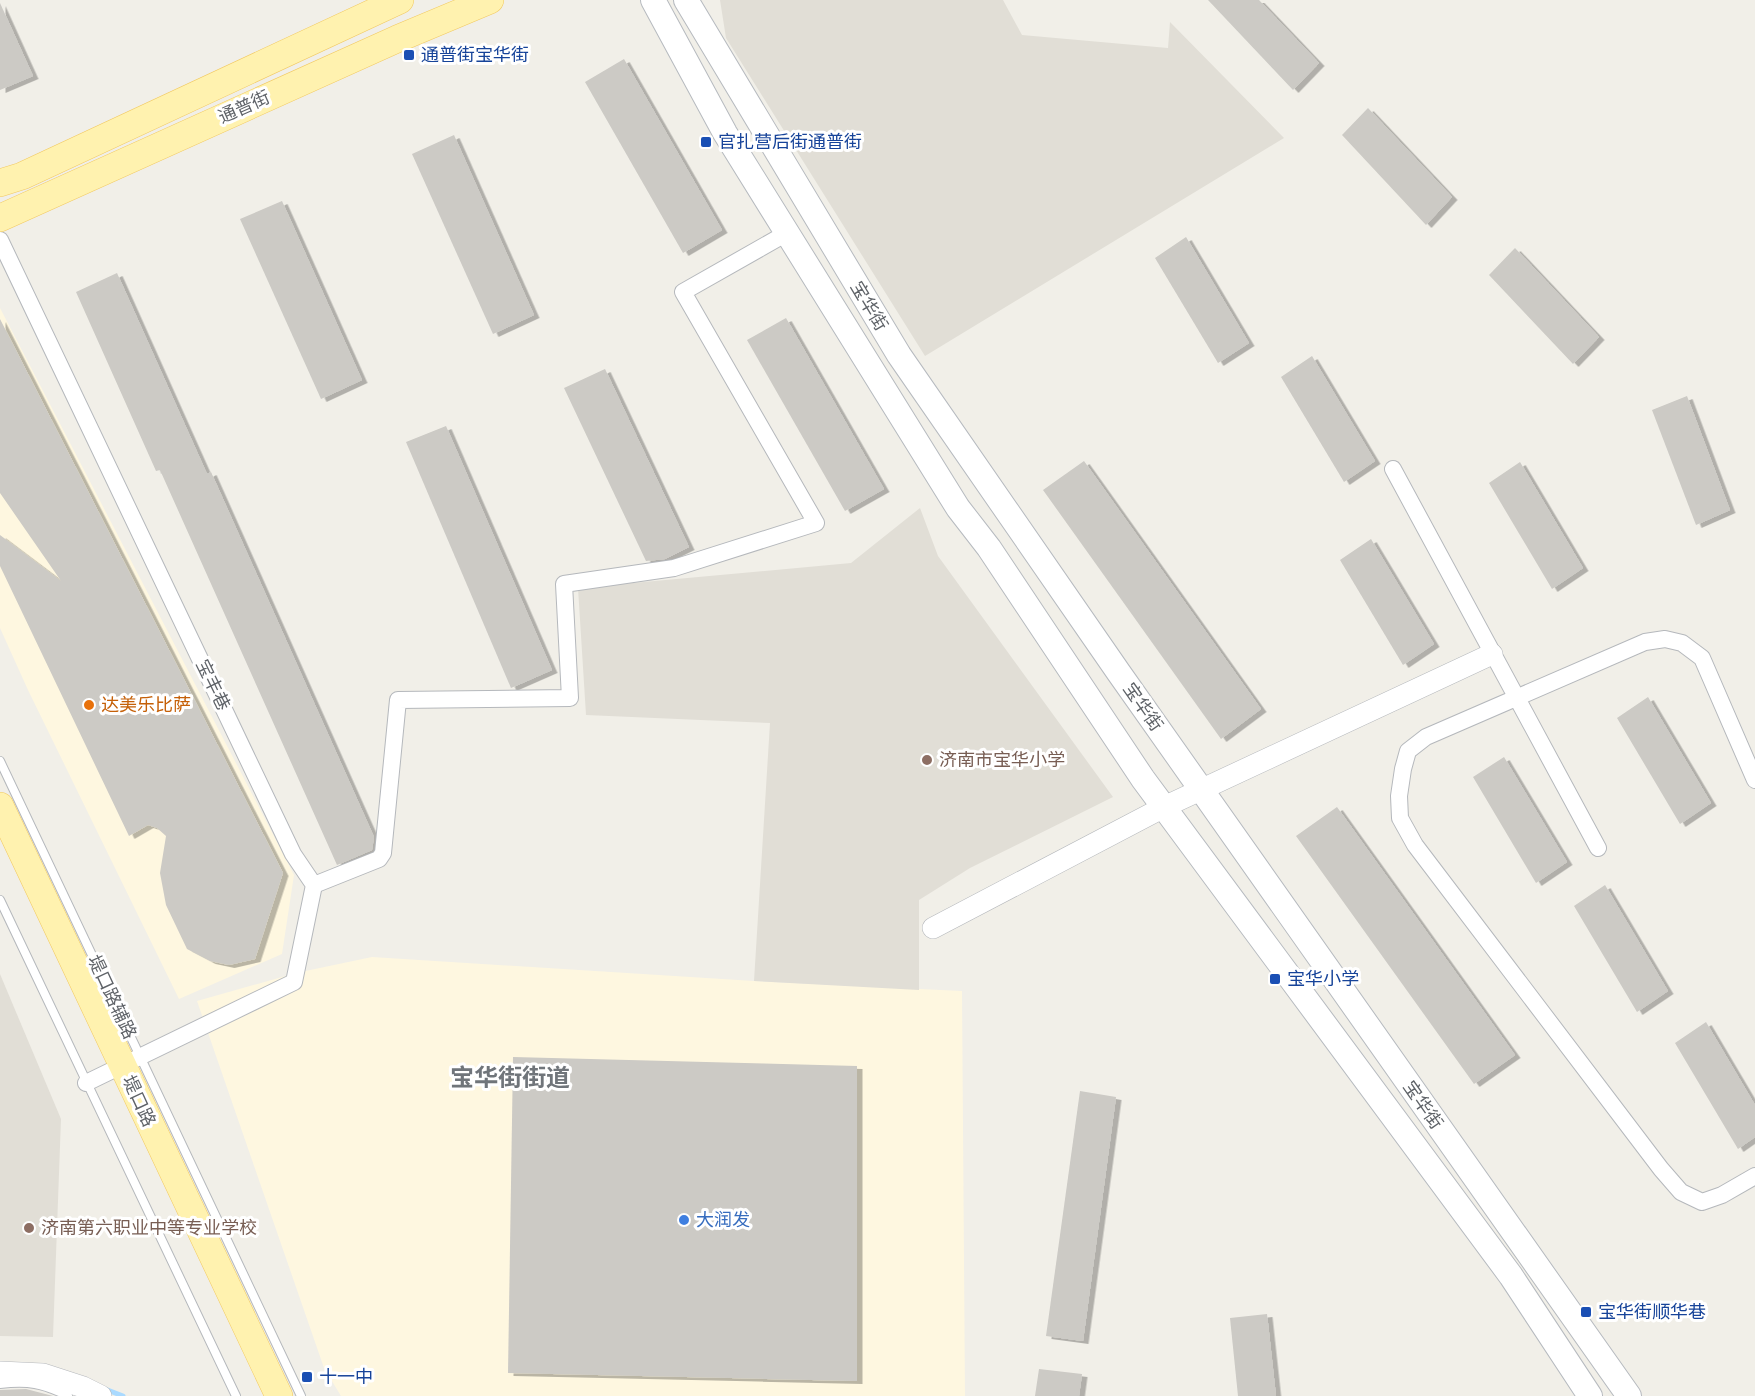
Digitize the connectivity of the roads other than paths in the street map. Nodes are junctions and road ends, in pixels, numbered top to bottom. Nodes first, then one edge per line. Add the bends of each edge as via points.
1 (400, 0) edge
2 (490, 0) edge
3 (653, 0) edge
4 (686, 0) edge
5 (0, 183) edge
6 (0, 218) edge
7 (787, 233) junction
8 (0, 240) edge
9 (1393, 469) dead end
10 (1492, 654) junction
11 (1516, 698) junction
12 (0, 761) edge
13 (1755, 780) edge
14 (1201, 789) junction
15 (0, 806) edge
16 (1164, 807) junction
17 (0, 845) edge
18 (1598, 848) dead end
19 (314, 885) junction
20 (0, 900) edge
21 (933, 928) dead end
22 (114, 1070) junction
23 (1755, 1176) edge
24 (0, 1372) edge
25 (0, 1384) edge
26 (68, 1396) edge
27 (101, 1396) edge
28 (236, 1396) edge
29 (260, 1396) edge
30 (279, 1396) edge
31 (301, 1396) edge
32 (1590, 1396) edge
33 (1629, 1396) edge

1 - 5 main road, 通普街
2 - 6 main road, 通普街
3 - 7 main road, 宝华街 via 725,133
4 - 14 main road, 宝华街 via 899,355
7 - 16 main road, 宝华街 via 958,508
7 - 19 street via 682,292 816,523 674,568 564,584 570,698 398,700 382,853 379,859
8 - 19 street, 宝丰巷 via 293,854
9 - 10 street
10 - 11 street
10 - 14 street
11 - 13 street via 1645,642 1665,639 1682,643 1702,658
11 - 18 street
11 - 23 street via 1426,737 1408,751 1399,796 1400,818 1415,845 1681,1192 1702,1202
12 - 22 lane, 堤口路辅路
14 - 16 street
14 - 33 main road, 宝华街
15 - 22 main road, 堤口路
16 - 21 street
16 - 32 main road, 宝华街 via 1511,1276
17 - 22 main road, 堤口路
19 - 22 street via 294,982
20 - 22 lane, 堤口路辅路
22 - 28 lane, 堤口路辅路
22 - 29 main road, 堤口路
22 - 30 main road, 堤口路
22 - 31 lane, 堤口路辅路
24 - 27 street via 43,1374
25 - 26 lane via 26,1382

